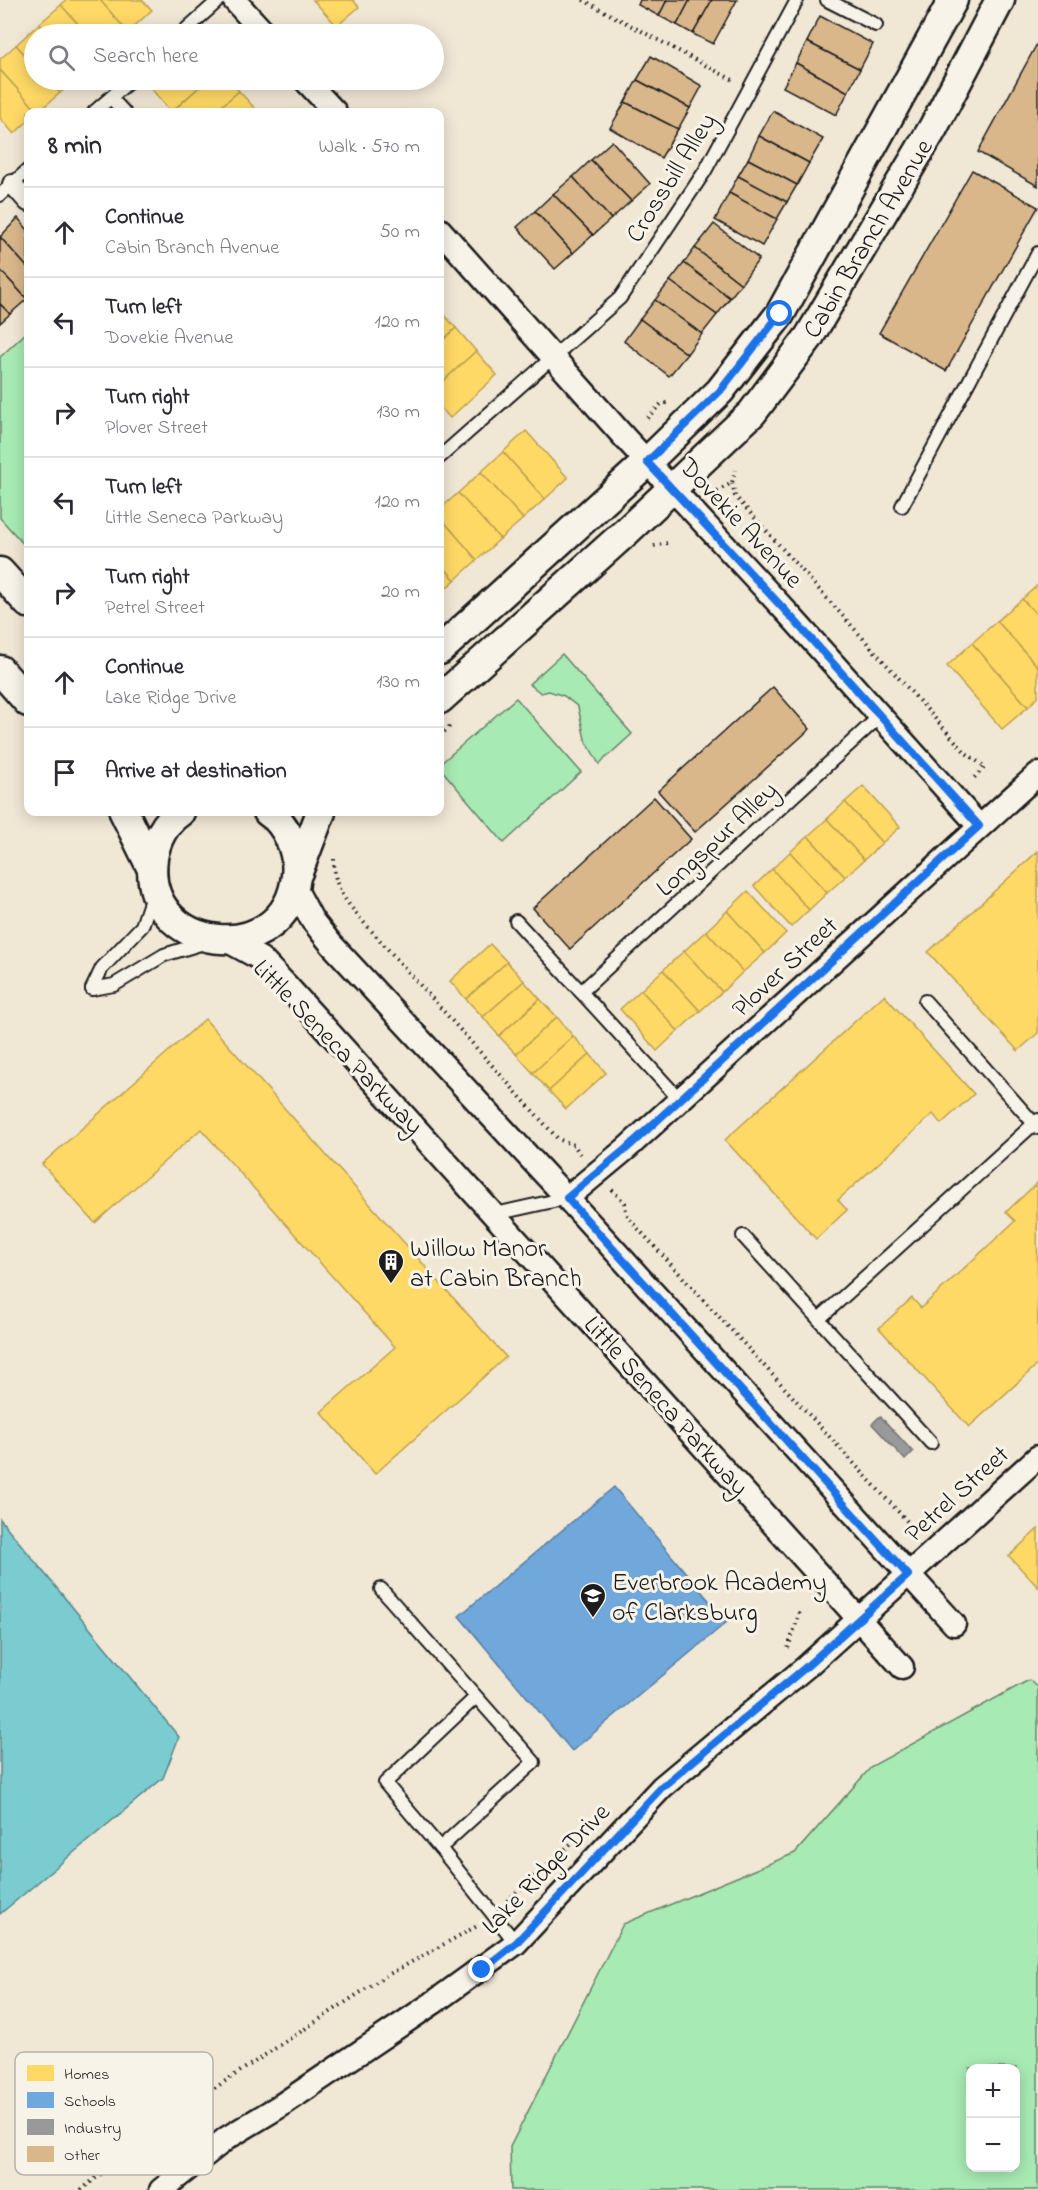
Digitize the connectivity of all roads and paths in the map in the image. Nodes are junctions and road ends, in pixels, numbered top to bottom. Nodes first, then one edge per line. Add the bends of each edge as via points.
1 (219, 0) edge
2 (234, 0) edge
3 (583, 0) edge
4 (797, 0) edge
5 (827, 0) edge
6 (952, 0) edge
7 (1000, 0) edge
8 (192, 24) edge
9 (256, 24) edge
10 (876, 25) dead end
11 (748, 88) junction
12 (120, 90) edge
13 (314, 90) edge
14 (111, 98) junction
15 (99, 108) edge
16 (120, 108) edge
17 (330, 108) edge
18 (24, 174) edge
19 (6, 190) edge
20 (24, 200) edge
21 (444, 234) edge
22 (1038, 253) edge
23 (552, 356) junction
24 (444, 453) edge
25 (647, 462) junction
26 (732, 483) dead end
27 (673, 489) junction
28 (902, 506) dead end
29 (0, 572) edge
30 (24, 599) edge
31 (444, 646) edge
32 (0, 670) edge
33 (444, 695) edge
34 (24, 697) edge
35 (880, 716) junction
36 (1038, 774) edge
37 (974, 778) dead end
38 (126, 816) edge
39 (176, 816) edge
40 (272, 816) edge
41 (320, 816) edge
42 (979, 826) junction
43 (334, 855) dead end
44 (153, 878) junction
45 (296, 880) junction
46 (516, 921) dead end
47 (220, 940) junction
48 (581, 993) junction
49 (925, 1001) dead end
50 (680, 1100) junction
51 (1037, 1124) edge
52 (582, 1158) dead end
53 (608, 1186) dead end
54 (567, 1198) junction
55 (495, 1214) junction
56 (743, 1236) dead end
57 (819, 1319) junction
58 (931, 1443) dead end
59 (1038, 1457) edge
60 (934, 1551) junction
61 (908, 1575) junction
62 (381, 1589) dead end
63 (801, 1611) dead end
64 (859, 1619) junction
65 (954, 1624) dead end
66 (780, 1655) dead end
67 (902, 1667) dead end
68 (476, 1697) junction
69 (580, 1835) dead end
70 (440, 1848) junction
71 (494, 1913) junction
72 (516, 1943) junction
73 (213, 2089) edge
74 (213, 2149) edge
75 (99, 2175) edge
76 (180, 2175) edge
77 (81, 2190) edge
78 (161, 2190) edge

1 - 8 lane
2 - 9 street
3 - 11 path
4 - 11 lane, Crossbill Alley
5 - 10 lane
6 - 25 street, Cabin Branch Avenue via 780,314 720,391
7 - 27 street, Cabin Branch Avenue via 933,128 809,337 752,413
11 - 23 lane, Crossbill Alley via 705,171 620,298
12 - 14 lane
13 - 17 street
14 - 15 lane
14 - 16 lane
18 - 19 lane
19 - 20 street
21 - 23 street, Dovekie Avenue
22 - 28 lane
23 - 24 lane, Crossbill Alley
23 - 25 street, Dovekie Avenue
25 - 27 street, Dovekie Avenue
25 - 31 street, Cabin Branch Avenue
26 - 37 path via 735,496 966,753 985,767
27 - 33 street, Cabin Branch Avenue
27 - 35 street, Dovekie Avenue
29 - 30 street
32 - 34 street
35 - 42 street, Dovekie Avenue
35 - 48 lane, Longspur Alley
36 - 42 street, Plover Street
38 - 44 street
39 - 44 street via 164,829 155,848
40 - 45 street via 286,831 294,851
41 - 45 street
42 - 50 street, Plover Street
43 - 52 path via 334,879 343,898 558,1139 574,1145
44 - 47 street via 162,906 175,922 193,933
44 - 47 lane via 142,926 102,968 92,988 114,985 164,955
45 - 47 street via 286,907 271,924 251,936
45 - 54 street via 312,920 332,945
46 - 48 lane
47 - 55 street, Little Seneca Parkway via 261,959
48 - 50 lane
49 - 51 lane
50 - 54 street, Plover Street
51 - 57 lane
53 - 60 path via 626,1203 631,1221
54 - 55 lane
54 - 61 street
55 - 64 street, Little Seneca Parkway
56 - 57 lane
57 - 58 lane
59 - 60 street, Petrel Street
60 - 61 street, Petrel Street
61 - 64 street, Petrel Street
61 - 65 street
62 - 68 lane
63 - 66 path via 789,1647
64 - 67 street, Little Seneca Parkway
64 - 72 street, Lake Ridge Drive via 662,1787
68 - 70 lane via 384,1784
68 - 70 lane via 534,1762
69 - 71 path
70 - 71 lane
71 - 72 lane
71 - 73 path via 474,1930 384,1977
72 - 74 street, Lake Ridge Drive
75 - 77 path
76 - 78 street, Lake Ridge Drive

